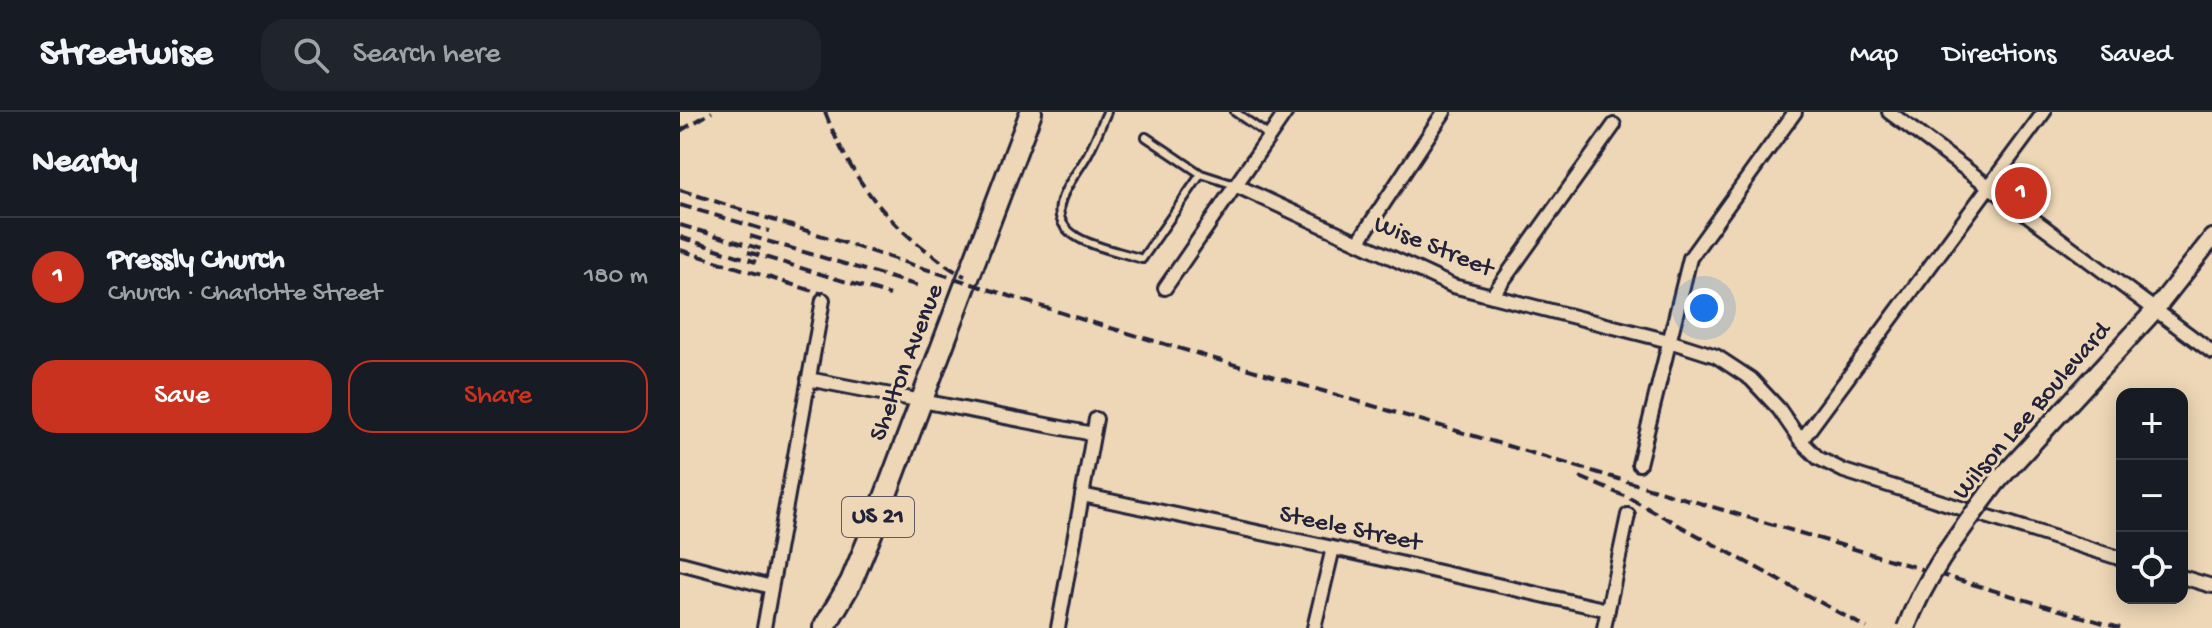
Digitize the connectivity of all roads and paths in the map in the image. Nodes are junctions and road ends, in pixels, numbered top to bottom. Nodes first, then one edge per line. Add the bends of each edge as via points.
1 (1031, 112) edge
2 (1107, 112) edge
3 (1235, 112) edge
4 (1286, 112) edge
5 (1444, 112) edge
6 (1795, 112) edge
7 (1889, 112) edge
8 (2044, 112) edge
9 (1614, 125) dead end
10 (1269, 136) junction
11 (1146, 137) dead end
12 (1201, 174) junction
13 (1235, 185) junction
14 (1989, 186) junction
15 (2212, 238) edge
16 (1359, 241) junction
17 (1165, 288) dead end
18 (1492, 296) junction
19 (823, 300) dead end
20 (2155, 310) junction
21 (1669, 341) junction
22 (2212, 352) edge
23 (808, 379) junction
24 (921, 401) junction
25 (1096, 419) dead end
26 (1093, 434) junction
27 (1801, 441) junction
28 (1639, 464) dead end
29 (1082, 495) junction
30 (1628, 515) dead end
31 (1333, 548) junction
32 (2116, 557) edge
33 (680, 563) edge
34 (2188, 579) edge
35 (2212, 586) edge
36 (771, 587) junction
37 (1608, 610) junction
38 (764, 628) edge
39 (824, 628) edge
40 (1058, 628) edge
41 (1314, 628) edge
42 (1604, 628) edge
43 (1906, 628) edge

1 - 24 main road, Shelton Avenue / US 21
2 - 12 lane via 1058,209 1076,237 1142,259
3 - 10 lane
4 - 10 street
5 - 16 street
6 - 21 street via 1690,258
7 - 14 street
8 - 14 street
9 - 18 street
10 - 13 street
11 - 12 lane
12 - 13 lane
13 - 16 street, Wise Street
13 - 17 street
14 - 20 street
14 - 27 street
15 - 20 street, Wilson Lee Boulevard
16 - 18 street, Wise Street via 1446,283
18 - 21 street, Wise Street
19 - 23 street
20 - 22 street
20 - 43 street, Wilson Lee Boulevard, bridge via 1997,482 1942,558
21 - 27 street, Wise Street via 1716,356 1751,379
21 - 28 street
23 - 24 street
23 - 36 street
24 - 26 street
24 - 39 main road, Shelton Avenue / US 21 via 851,582
25 - 26 street
26 - 29 street
27 - 32 street, Wise Street via 1818,458 1844,471
29 - 31 street, Steele Street
29 - 40 street
30 - 37 street
31 - 37 street, Steele Street
31 - 41 street
33 - 36 street
34 - 35 street
36 - 38 street
37 - 42 street

